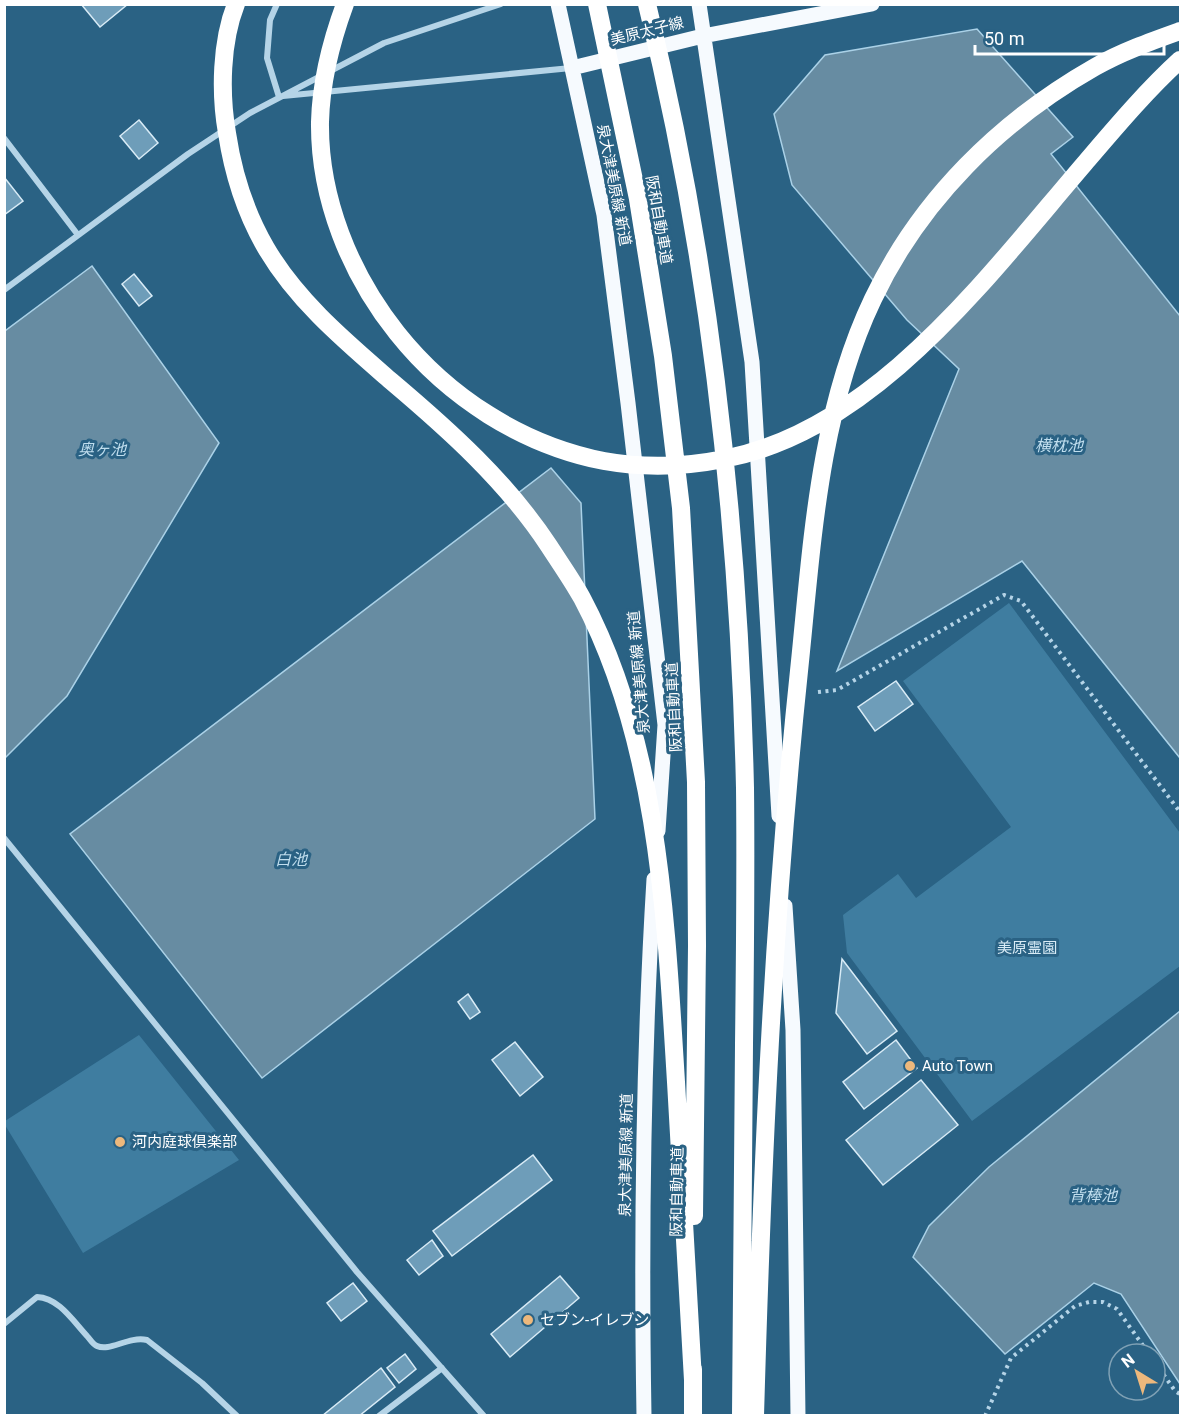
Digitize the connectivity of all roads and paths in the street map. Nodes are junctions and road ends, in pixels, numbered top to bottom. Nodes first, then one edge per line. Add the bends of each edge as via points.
1 (236, 4) edge
2 (277, 4) edge
3 (345, 4) edge
4 (501, 4) edge
5 (558, 4) edge
6 (597, 4) edge
7 (647, 4) edge
8 (699, 4) edge
9 (872, 4) edge
10 (1180, 31) edge
11 (703, 36) junction
12 (1180, 60) edge
13 (572, 68) junction
14 (279, 97) junction
15 (4, 138) edge
16 (78, 235) junction
17 (4, 290) edge
18 (816, 692) dead end
19 (1180, 812) edge
20 (4, 837) edge
21 (4, 1324) edge
22 (1140, 1342) edge
23 (442, 1368) junction
24 (1167, 1379) edge
25 (693, 1380) junction
26 (1180, 1394) edge
27 (237, 1416) edge
28 (379, 1416) edge
29 (484, 1416) edge
30 (644, 1416) edge
31 (693, 1416) edge
32 (741, 1416) edge
33 (755, 1416) edge
34 (798, 1416) edge
35 (985, 1416) edge

1 - 25 highway, bridge via 223,64 223,113 244,204 266,248 293,287 333,329 473,454 511,495 586,607 608,655 632,725 653,825 669,973
2 - 14 street via 270,20 267,58
3 - 12 highway, bridge via 324,76 320,122 323,167 333,210 363,283 408,346 469,402 507,427 544,443 582,457 622,464 705,463 747,455 813,428 878,384 968,301 1110,134
4 - 14 street via 384,43
5 - 13 main road, 泉大津美原線 新道
6 - 25 highway, 阪和自動車道, bridge via 640,210 681,508 696,782
7 - 32 highway, 阪和自動車道, bridge via 685,176 712,350 739,644 745,834
8 - 11 main road
9 - 11 main road, 美原太子線
10 - 33 highway, bridge via 1099,65 1049,95 1005,128 965,166 899,251 853,344 826,448 788,771 774,959
11 - 13 main road, 美原太子線
11 - 34 main road via 752,362 793,1030
13 - 14 street
13 - 30 main road, 泉大津美原線 新道 via 604,215 665,725 648,977 641,1262
14 - 16 street via 188,154
15 - 16 street
16 - 17 street
18 - 19 path via 837,690 1004,595 1021,601
20 - 23 street via 357,1272
21 - 27 street via 37,1297 48,1298 96,1346 108,1348 136,1338 147,1340
22 - 35 path via 1117,1309 1103,1302 1075,1306 1011,1358
23 - 28 street
23 - 29 street
24 - 26 path
25 - 31 highway, 阪和自動車道, bridge

